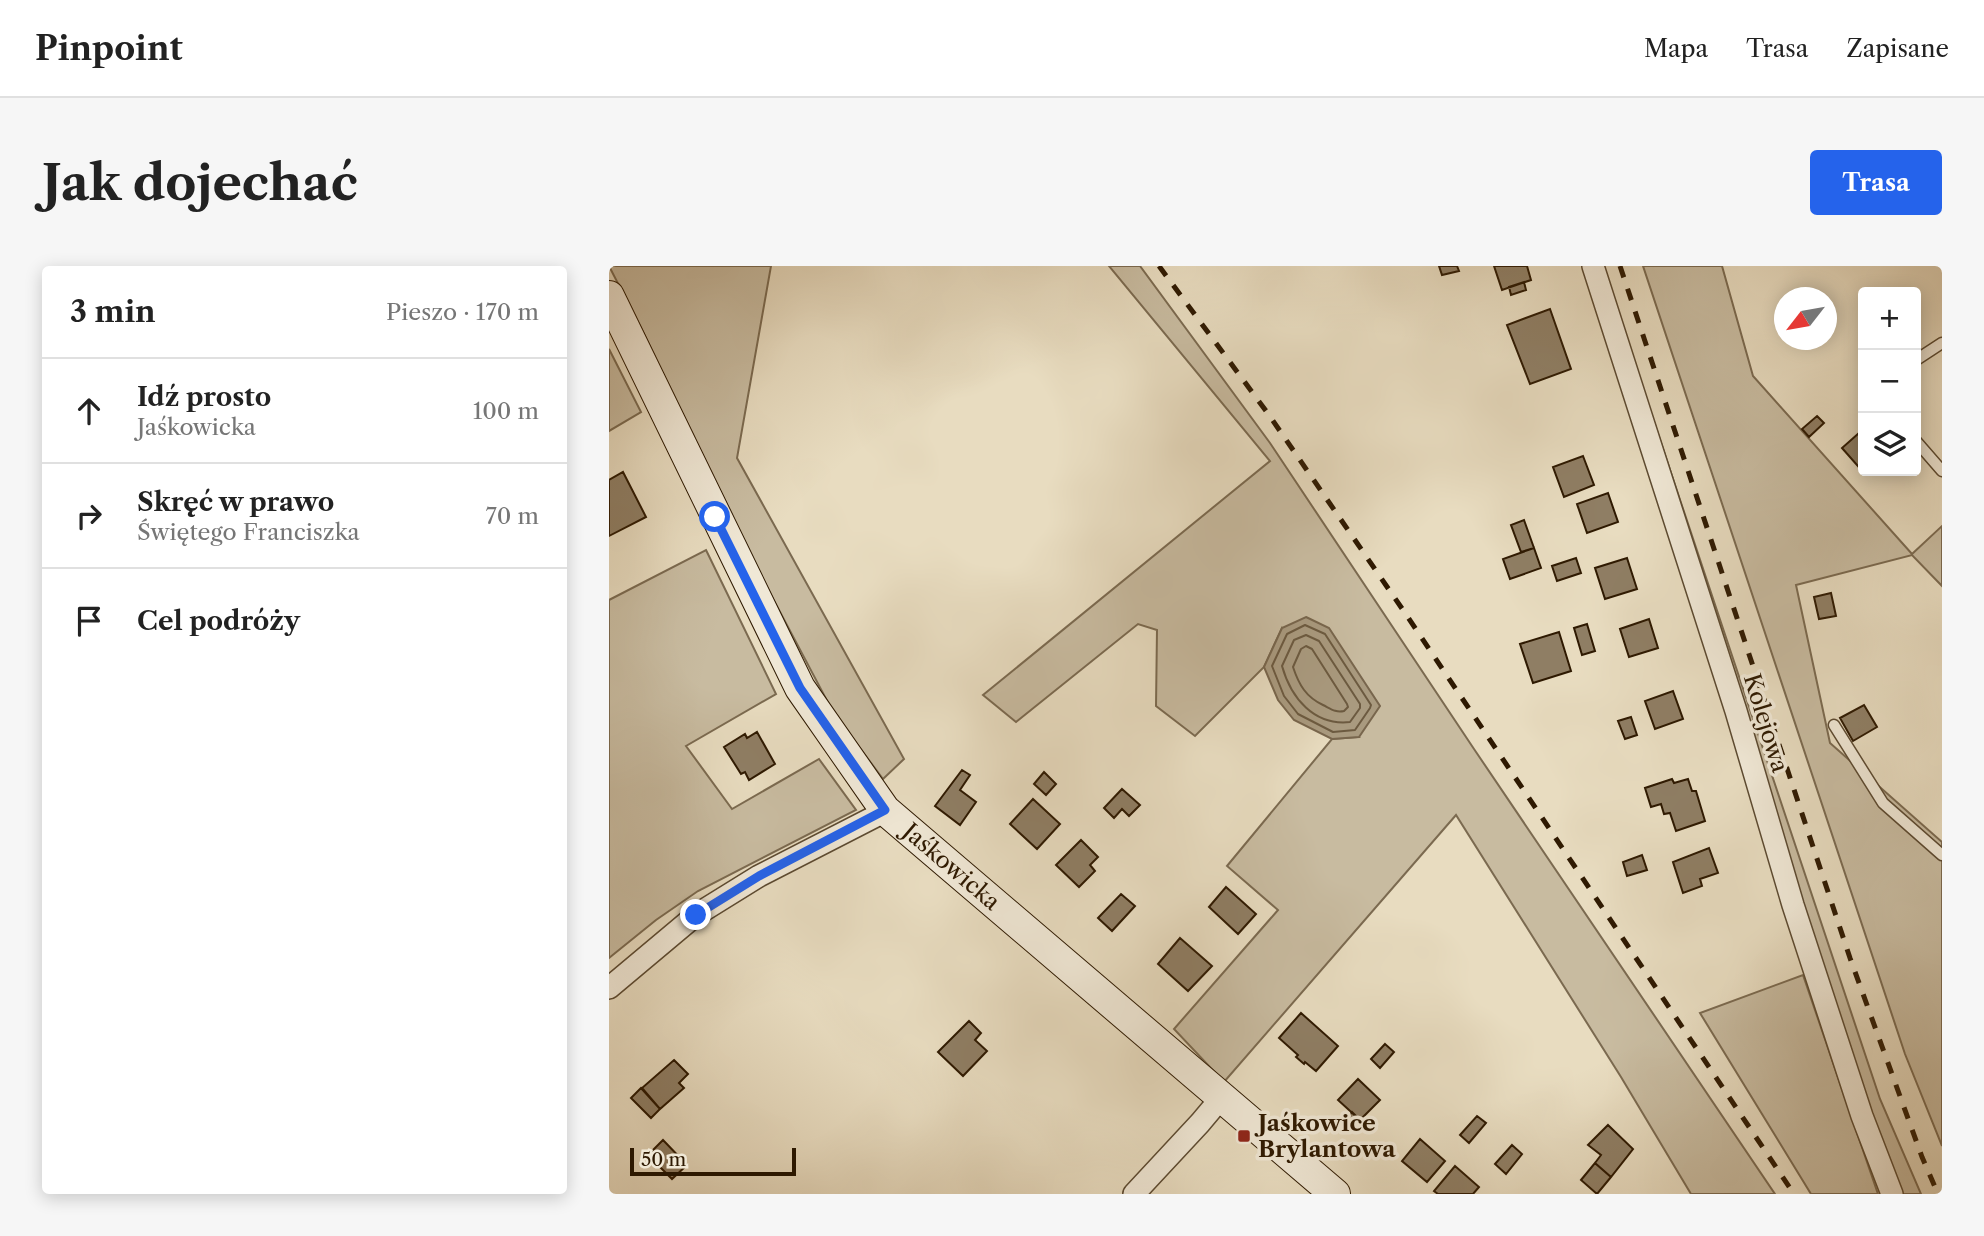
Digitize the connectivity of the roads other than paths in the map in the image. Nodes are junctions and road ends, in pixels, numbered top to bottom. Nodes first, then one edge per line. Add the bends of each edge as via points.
1 (1593, 266) edge
2 (609, 296) edge
3 (1942, 343) edge
4 (1921, 357) edge
5 (1921, 447) edge
6 (1942, 471) edge
7 (1834, 725) dead end
8 (885, 810) junction
9 (1942, 855) edge
10 (609, 988) edge
11 (1221, 1098) junction
12 (1134, 1194) edge
13 (1335, 1194) edge
14 (1892, 1194) edge

1 - 14 street, Kolejowa via 1736,711 1793,905
2 - 8 street, Jaśkowicka via 800,688
3 - 4 lane
5 - 6 lane
7 - 9 lane via 1883,803
8 - 10 street via 696,915
8 - 11 street, Jaśkowicka
11 - 12 street
11 - 13 street, Jaśkowicka

